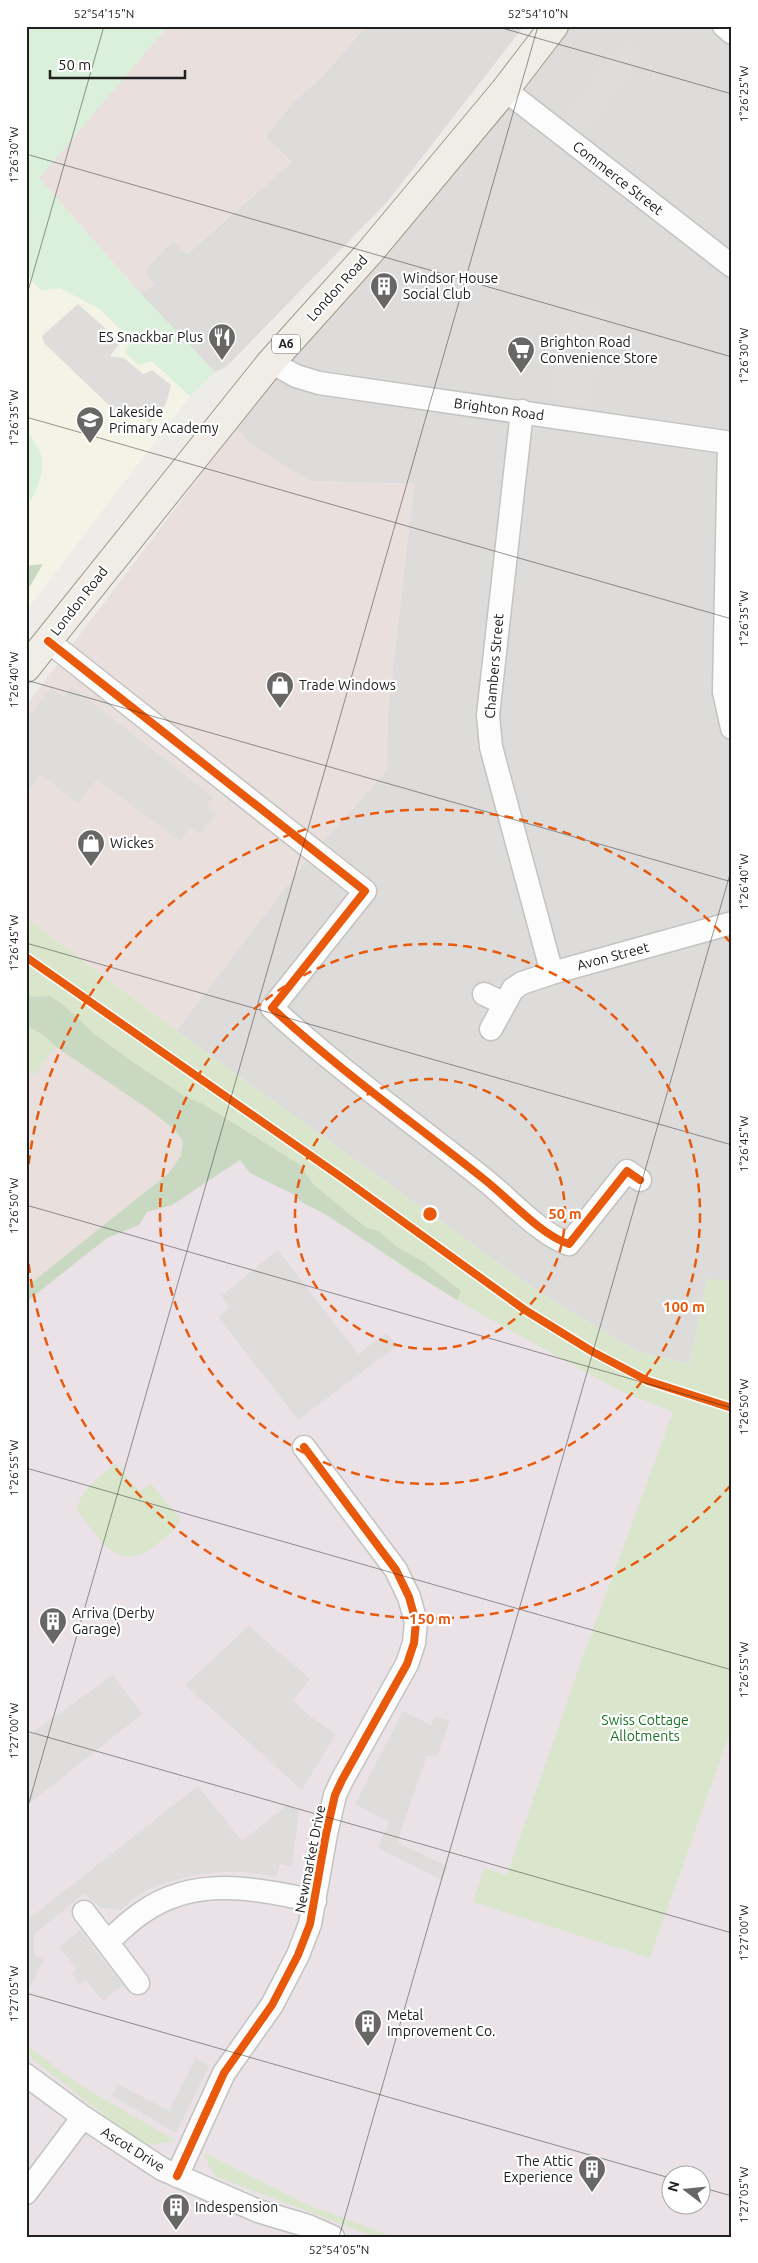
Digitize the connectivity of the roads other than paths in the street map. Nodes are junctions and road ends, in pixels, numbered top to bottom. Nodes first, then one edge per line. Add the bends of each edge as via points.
1 (554, 26) edge
2 (724, 26) edge
3 (732, 32) edge
4 (505, 90) junction
5 (732, 266) edge
6 (272, 362) junction
7 (522, 411) junction
8 (730, 443) edge
9 (48, 641) junction
10 (26, 668) edge
11 (732, 728) edge
12 (732, 923) edge
13 (552, 973) junction
14 (484, 994) dead end
15 (504, 1004) junction
16 (491, 1029) dead end
17 (640, 1180) dead end
18 (304, 1447) dead end
19 (315, 1900) junction
20 (84, 1912) dead end
21 (107, 1942) junction
22 (138, 1983) dead end
23 (26, 2075) edge
24 (83, 2117) junction
25 (177, 2176) junction
26 (26, 2192) edge
27 (334, 2237) edge

1 - 4 main road, London Road / A6
2 - 3 street
4 - 5 street, Commerce Street
4 - 6 main road, London Road / A6 via 369,253
6 - 7 street, Brighton Road via 296,376 318,383
6 - 9 main road, London Road / A6
7 - 8 street, Brighton Road
7 - 13 street, Chambers Street via 488,715 491,747
8 - 11 street via 724,692
9 - 10 main road, London Road / A6
9 - 17 street via 365,891 272,1008 312,1045 554,1238 569,1244 627,1171
12 - 13 street, Avon Street
13 - 15 street, Avon Street via 513,988
14 - 15 street
15 - 16 street, Avon Street
18 - 19 street, Newmarket Drive via 396,1570 412,1608 416,1633 407,1664 342,1780 326,1834
19 - 21 street via 252,1888 194,1892 148,1909
19 - 25 street, Newmarket Drive via 305,1940 282,1989 224,2074
20 - 21 street
21 - 22 street
23 - 24 street, Ascot Drive
24 - 25 street, Ascot Drive via 148,2161
24 - 26 street
25 - 27 street, Ascot Drive via 258,2211

